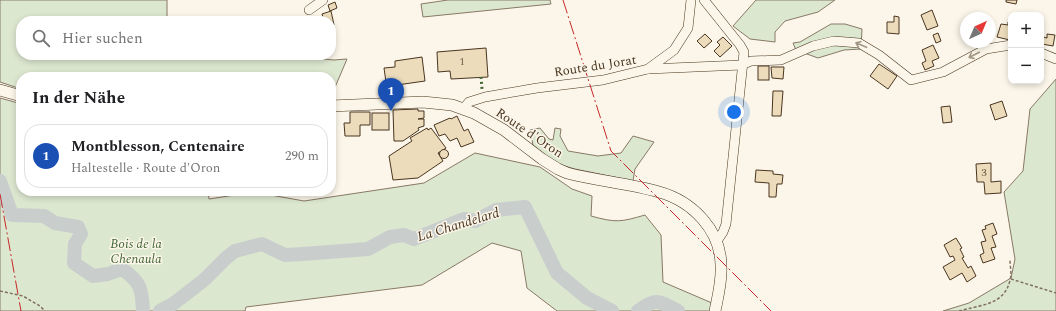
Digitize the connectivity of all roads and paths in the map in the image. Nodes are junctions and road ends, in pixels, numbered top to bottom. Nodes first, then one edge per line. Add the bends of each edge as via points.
1 (323, 0) edge
2 (691, 0) edge
3 (704, 0) edge
4 (309, 10) dead end
5 (1008, 46) edge
6 (1044, 54) edge
7 (1056, 59) edge
8 (742, 65) junction
9 (648, 70) junction
10 (0, 90) edge
11 (16, 95) edge
12 (336, 106) edge
13 (463, 109) junction
14 (717, 241) junction
15 (1010, 260) dead end
16 (1011, 278) junction
17 (0, 291) edge
18 (1056, 293) edge
19 (715, 310) edge
20 (45, 311) edge
21 (959, 311) edge

1 - 4 street
2 - 9 street, Route du Jorat via 688,28 674,50
3 - 8 street via 740,44 744,52
5 -> 8 street via 986,49 943,72 910,80 879,55 859,43 834,41 813,46 781,60 751,61
6 - 7 street
8 - 9 street
8 - 14 street via 726,224
9 - 13 street, Route du Jorat via 603,80 486,97 469,102
10 - 11 main road
12 - 13 main road, Route d'Oron via 423,102
13 - 14 main road, Route d'Oron via 504,130 542,159 567,173 659,192 678,199 702,218
14 - 19 main road, Route d'Oron via 722,266
15 - 16 path
16 - 18 path
16 - 21 path via 1006,292 995,302
17 - 20 path via 23,296

